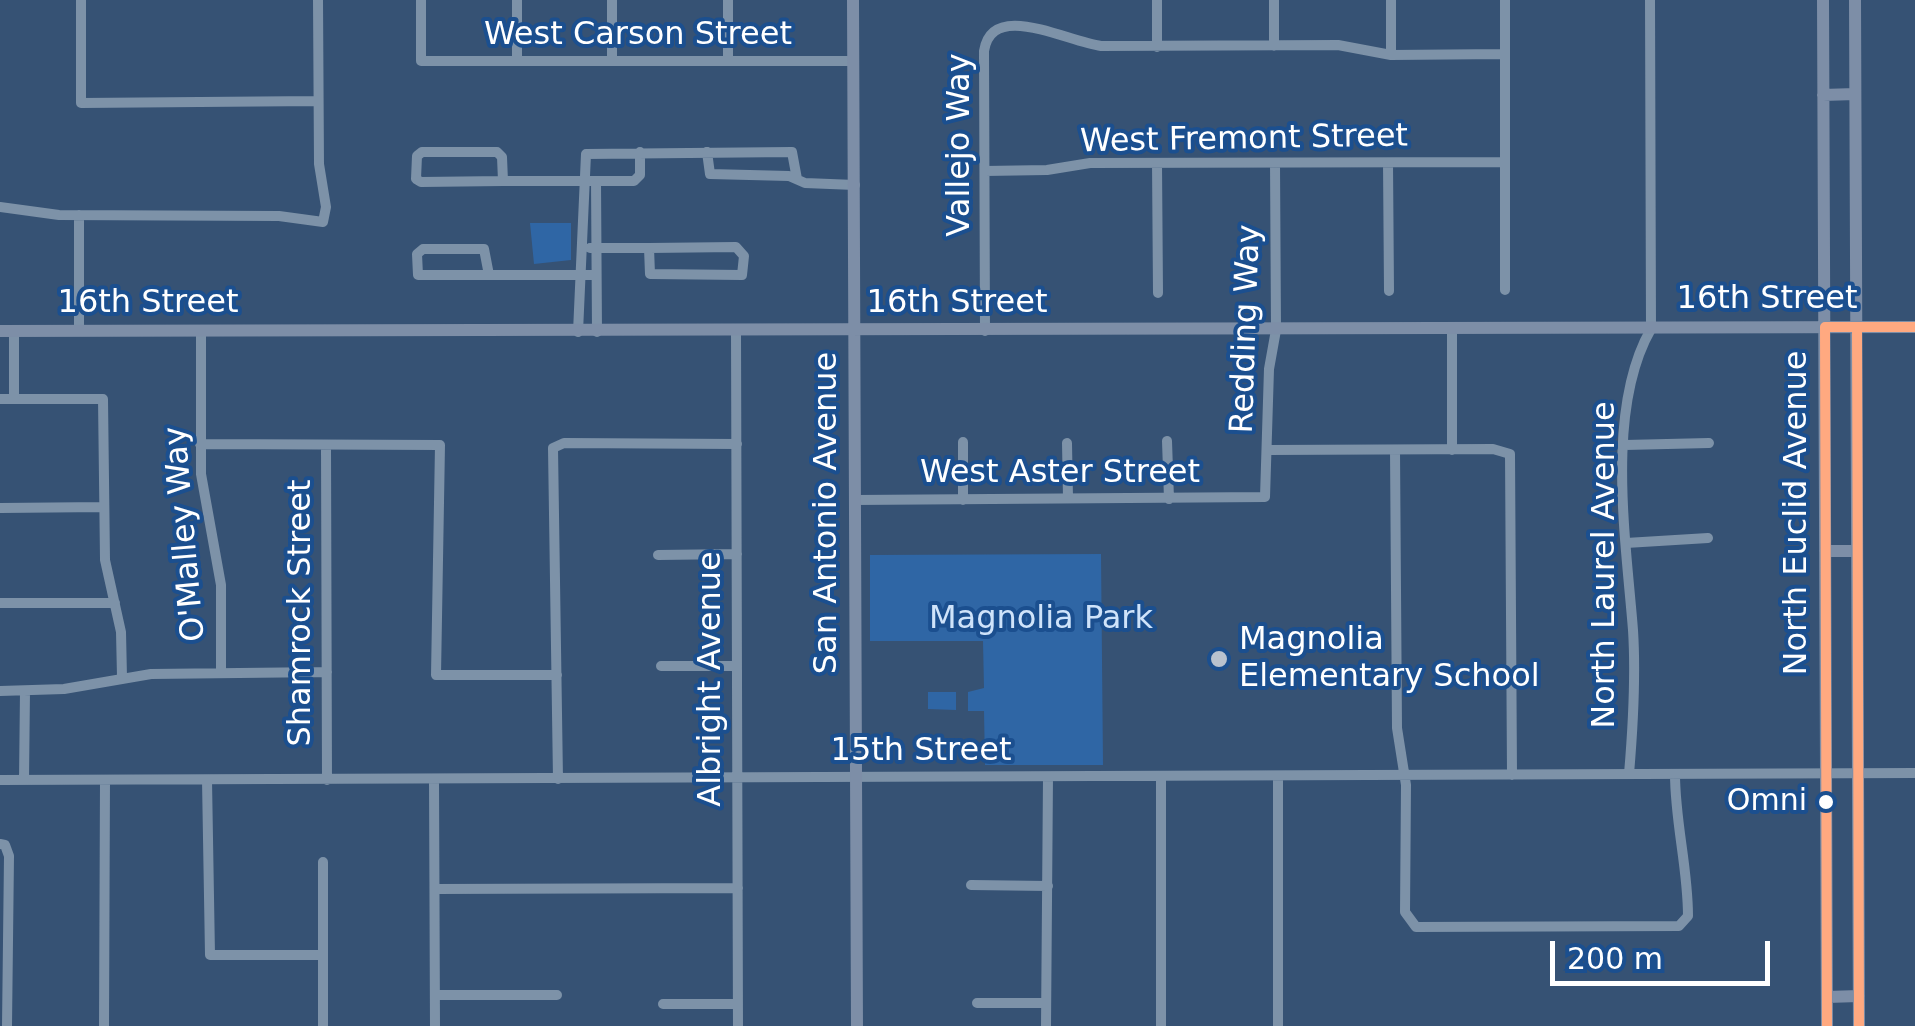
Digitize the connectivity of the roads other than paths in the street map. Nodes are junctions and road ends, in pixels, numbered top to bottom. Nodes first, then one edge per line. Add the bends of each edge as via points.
1 (81, 0) edge
2 (318, 0) edge
3 (421, 0) edge
4 (516, 0) edge
5 (612, 0) edge
6 (728, 0) edge
7 (854, 0) edge
8 (1157, 0) edge
9 (1274, 0) edge
10 (1391, 0) edge
11 (1505, 0) edge
12 (1650, 0) edge
13 (1823, 0) edge
14 (1855, 0) edge
15 (1004, 14) dead end
16 (1046, 17) dead end
17 (1157, 46) junction
18 (1274, 46) junction
19 (1391, 54) junction
20 (1504, 54) junction
21 (516, 61) junction
22 (612, 61) junction
23 (728, 61) junction
24 (854, 61) junction
25 (1855, 94) junction
26 (1824, 95) junction
27 (318, 102) junction
28 (640, 152) junction
29 (706, 152) junction
30 (1158, 162) junction
31 (1388, 162) junction
32 (1504, 162) junction
33 (1275, 163) junction
34 (985, 171) junction
35 (796, 179) junction
36 (502, 181) junction
37 (590, 182) junction
38 (854, 184) junction
39 (0, 208) edge
40 (79, 215) junction
41 (590, 248) junction
42 (649, 248) junction
43 (584, 274) junction
44 (597, 274) junction
45 (489, 275) junction
46 (1505, 290) dead end
47 (1389, 291) dead end
48 (1158, 294) dead end
49 (1825, 327) junction
50 (1856, 327) junction
51 (1915, 327) edge
52 (1650, 328) junction
53 (1452, 329) junction
54 (1276, 330) junction
55 (7, 331) edge
56 (79, 331) junction
57 (201, 331) junction
58 (986, 331) junction
59 (578, 332) junction
60 (597, 332) junction
61 (736, 332) junction
62 (854, 332) junction
63 (0, 399) edge
64 (14, 399) junction
65 (1167, 441) dead end
66 (963, 442) dead end
67 (1067, 443) dead end
68 (1710, 443) dead end
69 (200, 444) junction
70 (737, 444) junction
71 (326, 445) junction
72 (1625, 445) junction
73 (1268, 450) junction
74 (1395, 450) junction
75 (1452, 450) junction
76 (1266, 496) joint
77 (1068, 498) junction
78 (1169, 499) junction
79 (855, 500) junction
80 (963, 500) junction
81 (0, 508) edge
82 (104, 508) junction
83 (1708, 538) dead end
84 (1626, 544) junction
85 (1825, 551) junction
86 (1856, 551) junction
87 (736, 554) junction
88 (658, 555) dead end
89 (0, 603) edge
90 (115, 603) junction
91 (661, 666) dead end
92 (738, 666) junction
93 (327, 672) junction
94 (222, 673) junction
95 (556, 675) junction
96 (122, 677) junction
97 (0, 691) edge
98 (24, 691) junction
99 (1629, 774) junction
100 (1675, 774) junction
101 (1825, 774) junction
102 (1858, 774) junction
103 (1915, 774) edge
104 (1406, 775) junction
105 (1512, 775) junction
106 (1048, 776) junction
107 (1161, 776) junction
108 (1278, 776) junction
109 (856, 777) junction
110 (738, 778) junction
111 (434, 779) junction
112 (558, 779) junction
113 (0, 780) edge
114 (24, 780) junction
115 (105, 780) junction
116 (208, 780) junction
117 (327, 780) junction
118 (0, 844) edge
119 (323, 862) dead end
120 (971, 885) dead end
121 (1048, 886) junction
122 (738, 888) junction
123 (435, 889) junction
124 (323, 955) junction
125 (557, 994) dead end
126 (435, 995) junction
127 (1827, 996) junction
128 (1859, 996) junction
129 (977, 1003) dead end
130 (1046, 1003) junction
131 (5, 1004) edge
132 (663, 1004) dead end
133 (738, 1004) junction
134 (7, 1026) edge
135 (104, 1026) edge
136 (323, 1026) edge
137 (435, 1026) edge
138 (738, 1026) edge
139 (857, 1026) edge
140 (1046, 1026) edge
141 (1161, 1026) edge
142 (1278, 1026) edge
143 (1828, 1026) edge
144 (1859, 1026) edge

1 - 27 street via 80,103
2 - 27 street
3 - 21 street, West Carson Street via 421,61
4 - 21 street
5 - 22 street
6 - 23 street
7 - 24 main road, San Antonio Avenue
8 - 17 street
9 - 18 street
10 - 19 street
11 - 20 street
12 - 52 street, North Laurel Avenue
13 - 26 main road, North Euclid Avenue
14 - 25 main road, North Euclid Avenue
15 - 34 street, Vallejo Way via 986,40
16 - 17 street via 1069,37 1101,46
17 - 18 street
18 - 19 street via 1338,45
19 - 20 street
20 - 32 street
21 - 22 street, West Carson Street
22 - 23 street, West Carson Street
23 - 24 street, West Carson Street
24 - 38 main road, San Antonio Avenue
25 - 26 main road
25 - 50 main road, North Euclid Avenue
26 - 49 main road, North Euclid Avenue
27 - 40 street via 323,222
28 - 29 street
28 - 37 street via 637,180
28 - 37 street via 590,152 584,160
29 - 35 street via 710,174
29 - 35 street via 792,152
30 - 33 street, West Fremont Street
30 - 34 street, West Fremont Street
30 - 48 street
31 - 32 street, West Fremont Street
31 - 33 street, West Fremont Street
31 - 47 street
32 - 46 street
33 - 54 street, Redding Way
34 - 58 street, Vallejo Way
35 - 38 street
36 - 36 street via 421,182 417,156 497,152
36 - 37 street
37 - 41 street
38 - 62 main road, San Antonio Avenue
39 - 40 street
40 - 56 street
41 - 42 street
41 - 43 street
41 - 44 street
42 - 42 street via 736,247 744,269 734,276 655,277
43 - 44 street
43 - 45 street
43 - 59 street
44 - 60 street
45 - 45 street via 418,274 417,254 484,249
49 - 50 main road, 16th Street
49 - 52 main road, 16th Street
49 - 85 main road, North Euclid Avenue
50 - 51 main road, 16th Street
50 - 86 main road, North Euclid Avenue
52 - 53 main road, 16th Street
52 - 72 street, North Laurel Avenue via 1630,392
53 - 54 main road, 16th Street
53 - 75 street
54 - 58 main road, 16th Street
54 - 73 street, Redding Way
55 - 56 main road, 16th Street
55 - 64 street
56 - 57 main road, 16th Street
57 - 59 main road, 16th Street
57 - 69 street, O'Malley Way
58 - 62 main road, 16th Street
59 - 60 main road, 16th Street
60 - 61 main road, 16th Street
61 - 62 main road, 16th Street
61 - 70 street, Albright Avenue
62 - 79 main road, San Antonio Avenue
63 - 64 street
64 - 82 street via 103,399
65 - 78 street
66 - 80 street
67 - 77 street
68 - 72 street
69 - 71 street
69 - 94 street, O'Malley Way via 221,585
70 - 87 street, Albright Avenue
70 - 95 street via 553,448
71 - 93 street, Shamrock Street
71 - 95 street via 440,445 436,675
72 - 84 street, North Laurel Avenue
73 - 74 street
73 - 76 street, Redding Way
74 - 75 street
74 - 104 street via 1397,728
75 - 105 street via 1510,454
76 - 78 street, West Aster Street
77 - 78 street, West Aster Street
77 - 80 street, West Aster Street
79 - 80 street, West Aster Street
79 - 109 main road, San Antonio Avenue
81 - 82 street
82 - 90 street
83 - 84 street
84 - 99 street, North Laurel Avenue via 1633,631
85 - 86 main road
85 - 101 main road, North Euclid Avenue
86 - 102 main road, North Euclid Avenue
87 - 88 street
87 - 92 street, Albright Avenue
89 - 90 street
90 - 96 street
91 - 92 street
92 - 110 street, Albright Avenue
93 - 94 street
93 - 117 street, Shamrock Street
94 - 96 street
95 - 112 street
96 - 98 street
97 - 98 street
98 - 114 street
99 - 100 street, 15th Street
99 - 105 street, 15th Street
100 - 101 street, 15th Street
100 - 104 street via 1688,898 1688,916 1679,926 1416,927 1404,912
101 - 102 street, 15th Street
101 - 127 main road, North Euclid Avenue
102 - 103 street, 15th Street
102 - 128 main road, North Euclid Avenue
104 - 105 street, 15th Street
104 - 108 street, 15th Street
106 - 107 street, 15th Street
106 - 109 street, 15th Street
106 - 121 street
107 - 108 street, 15th Street
107 - 141 street
108 - 142 street
109 - 110 street, 15th Street
109 - 139 main road, San Antonio Avenue
110 - 112 street, 15th Street
110 - 122 street, Albright Avenue
111 - 112 street, 15th Street
111 - 117 street, 15th Street
111 - 123 street
113 - 114 street, 15th Street
114 - 115 street, 15th Street
115 - 116 street, 15th Street
115 - 135 street
116 - 117 street, 15th Street
116 - 124 street via 210,955
118 - 131 street via 9,856
119 - 124 street
120 - 121 street
121 - 130 street
122 - 123 street
122 - 133 street, Albright Avenue
123 - 126 street
124 - 136 street
125 - 126 street
126 - 137 street
127 - 128 main road
127 - 143 main road, North Euclid Avenue
128 - 144 main road, North Euclid Avenue
129 - 130 street
130 - 140 street
131 - 134 street
132 - 133 street
133 - 138 street, Albright Avenue

